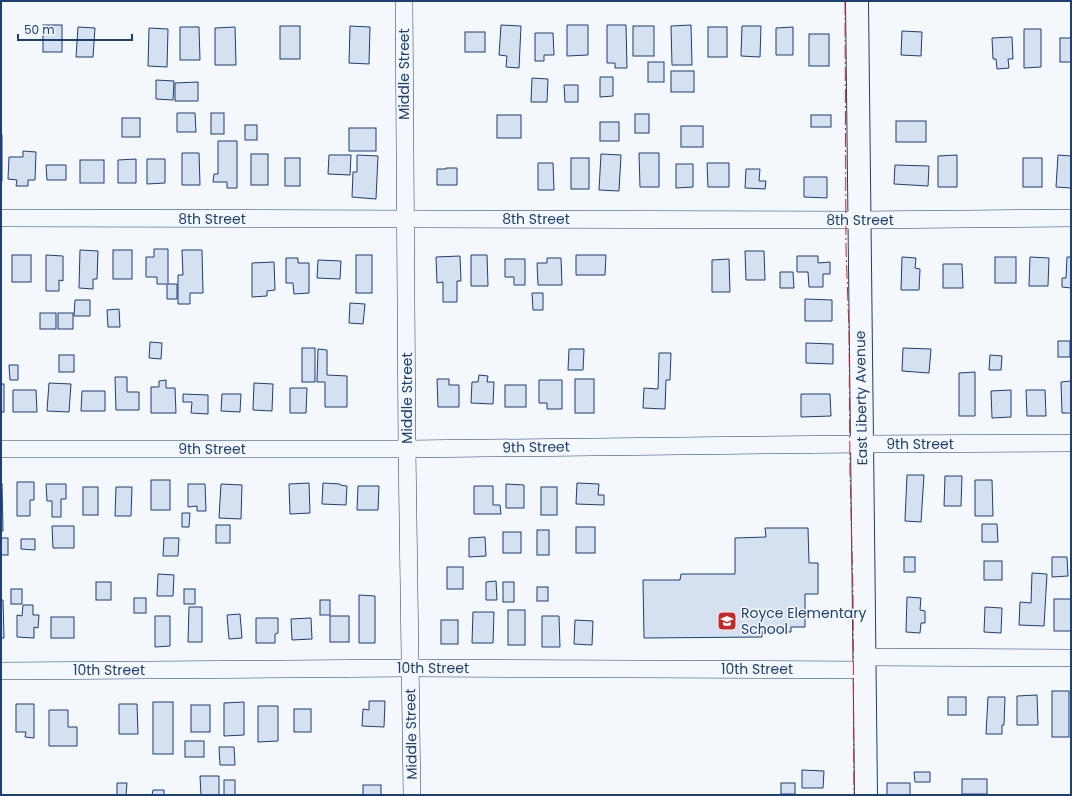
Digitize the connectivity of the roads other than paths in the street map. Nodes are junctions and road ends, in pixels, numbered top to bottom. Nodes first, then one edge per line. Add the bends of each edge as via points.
1 (404, 1) edge
2 (857, 1) edge
3 (1, 218) edge
4 (1071, 218) edge
5 (405, 219) junction
6 (859, 220) junction
7 (1071, 443) edge
8 (862, 444) junction
9 (407, 448) junction
10 (1, 449) edge
11 (1071, 658) edge
12 (864, 663) junction
13 (410, 668) junction
14 (1, 671) edge
15 (412, 795) edge
16 (866, 795) edge

1 - 5 street, Middle Street
2 - 6 main road, East Liberty Avenue
3 - 5 street, 8th Street
4 - 6 street, 8th Street
5 - 6 street, 8th Street
5 - 9 street, Middle Street
6 - 8 main road, East Liberty Avenue
7 - 8 street, 9th Street
8 - 9 street, 9th Street
8 - 12 main road, East Liberty Avenue
9 - 10 street, 9th Street
9 - 13 street, Middle Street
11 - 12 street, 10th Street
12 - 13 street, 10th Street
12 - 16 main road, East Liberty Avenue
13 - 14 street, 10th Street
13 - 15 street, Middle Street

